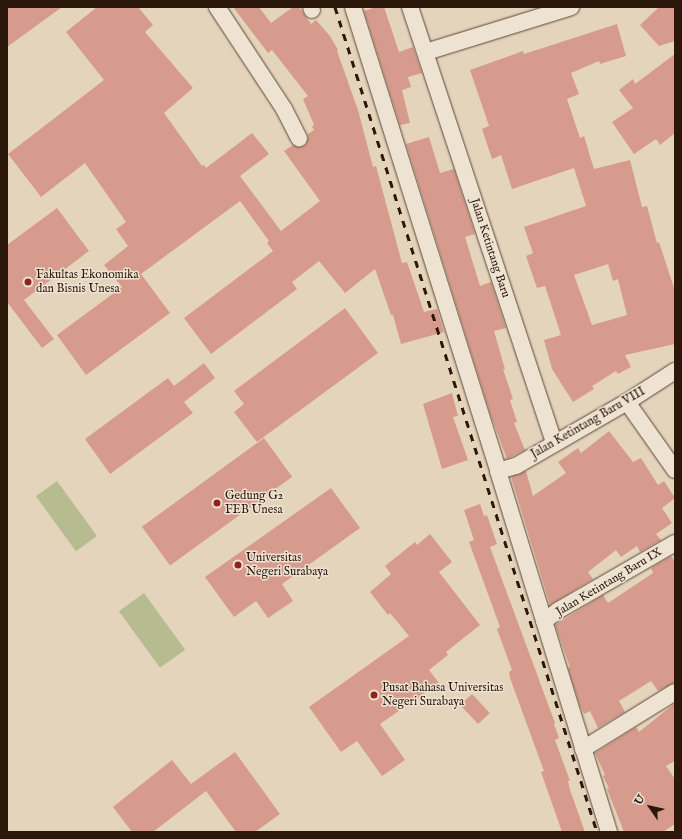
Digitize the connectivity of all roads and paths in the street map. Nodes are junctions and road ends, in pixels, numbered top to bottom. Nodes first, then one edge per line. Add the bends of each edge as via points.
1 (217, 7) edge
2 (352, 7) edge
3 (410, 7) edge
4 (571, 7) edge
5 (426, 52) junction
6 (299, 138) dead end
7 (675, 370) edge
8 (627, 402) junction
9 (554, 443) junction
10 (498, 470) junction
11 (675, 470) edge
12 (675, 543) edge
13 (544, 621) junction
14 (675, 692) edge
15 (583, 749) junction
16 (609, 832) edge

1 - 6 street via 284,109
2 - 10 street
3 - 5 street, Jalan Ketintang Baru
4 - 5 street
5 - 9 street, Jalan Ketintang Baru
7 - 8 street, Jalan Ketintang Baru VIII
8 - 9 street, Jalan Ketintang Baru VIII
8 - 11 street
9 - 10 street, Jalan Ketintang Baru VIII via 516,466
10 - 13 street
12 - 13 street, Jalan Ketintang Baru IX
13 - 15 street
14 - 15 street
15 - 16 street

